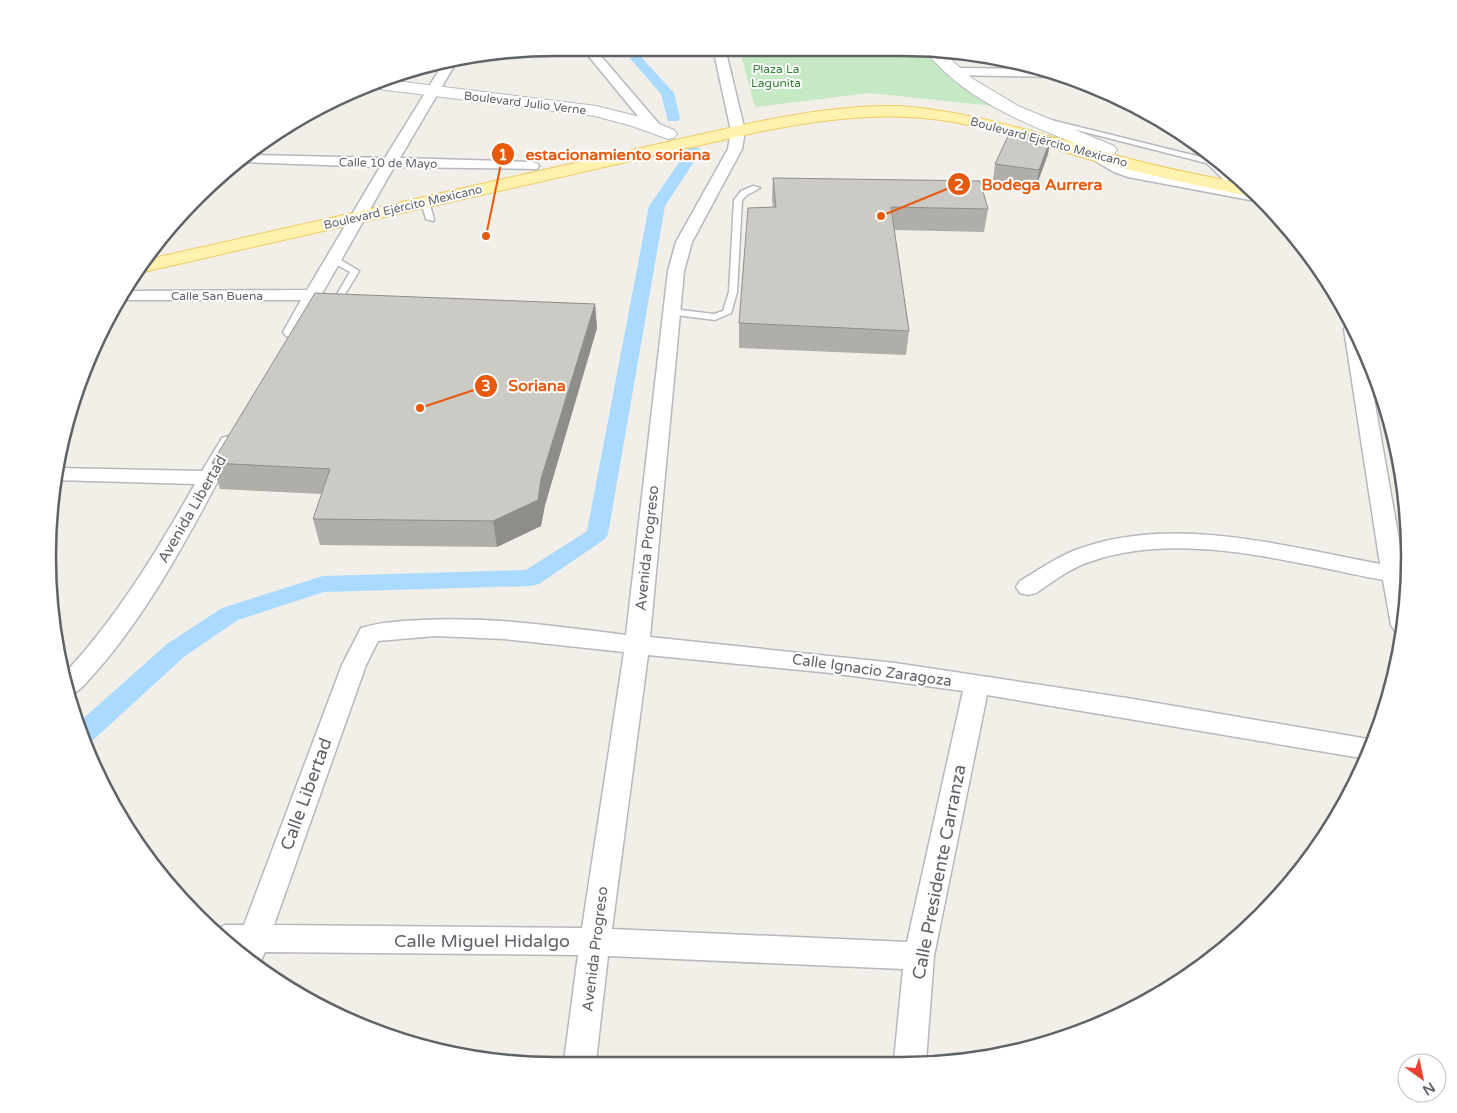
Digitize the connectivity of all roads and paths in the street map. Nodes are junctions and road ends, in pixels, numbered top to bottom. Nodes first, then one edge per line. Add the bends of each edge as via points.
1 (595, 56) edge
2 (720, 56) edge
3 (941, 58) edge
4 (447, 69) edge
5 (956, 72) junction
6 (1029, 73) edge
7 (389, 86) edge
8 (434, 92) junction
9 (1031, 118) junction
10 (731, 126) junction
11 (668, 135) junction
12 (1102, 153) junction
13 (253, 159) edge
14 (1207, 162) edge
15 (390, 163) junction
16 (532, 166) junction
17 (1225, 176) edge
18 (756, 188) dead end
19 (1238, 188) edge
20 (1247, 196) edge
21 (361, 210) junction
22 (162, 250) edge
23 (334, 259) junction
24 (152, 263) edge
25 (130, 296) edge
26 (313, 296) junction
27 (347, 307) edge
28 (672, 312) junction
29 (283, 348) edge
30 (1358, 354) edge
31 (239, 426) edge
32 (64, 474) edge
33 (209, 478) junction
34 (1392, 574) junction
35 (1028, 587) dead end
36 (1398, 603) edge
37 (370, 634) joint
38 (637, 645) junction
39 (72, 681) edge
40 (977, 685) junction
41 (1363, 748) edge
42 (595, 942) junction
43 (242, 944) edge
44 (919, 956) junction
45 (581, 1057) edge
46 (910, 1057) edge

1 - 11 street
2 - 10 street, Avenida Progreso
3 - 5 street
4 - 8 street
5 - 6 street
5 - 9 street via 988,96
7 - 8 street, Boulevard Julio Verne
8 - 11 street, Boulevard Julio Verne via 596,111
8 - 15 street
9 - 12 street
9 - 14 lane
10 - 11 main road, Boulevard Ejército Mexicano
10 - 12 main road, Boulevard Ejército Mexicano via 822,114 906,111 991,125
10 - 28 street, Avenida Progreso via 736,149 684,242 676,271
11 - 16 main road, Boulevard Ejército Mexicano
11 - 21 main road, Boulevard Ejército Mexicano via 428,210
12 - 17 main road, Boulevard Ejército Mexicano
12 - 19 main road, Boulevard Ejército Mexicano via 1184,178
12 - 20 street via 1119,168 1133,174
13 - 15 street, Calle 10 de Mayo
15 - 16 street, Calle 10 de Mayo
15 - 21 street
16 - 21 main road, Boulevard Ejército Mexicano
18 - 28 lane via 738,200 733,292 727,312 715,317
21 - 22 main road, Boulevard Ejército Mexicano
21 - 23 street
21 - 24 main road, Boulevard Ejército Mexicano
23 - 26 street
23 - 27 lane via 354,271 333,307
25 - 26 street, Calle San Buena
26 - 29 street
28 - 38 street, Avenida Progreso
30 - 34 street
31 - 33 street, Avenida Libertad
32 - 33 street
33 - 39 street, Avenida Libertad via 149,584 112,635
34 - 35 street via 1210,543 1166,541 1122,545 1087,554
34 - 36 street
37 - 38 street, Calle Ignacio Zaragoza via 410,629 497,630
37 - 43 street, Calle Libertad via 341,695
38 - 40 street, Calle Ignacio Zaragoza via 810,661
38 - 42 street, Avenida Progreso
40 - 41 street, Calle Ignacio Zaragoza
40 - 44 street, Calle Presidente Carranza
42 - 43 street, Calle Miguel Hidalgo
42 - 44 street, Calle Miguel Hidalgo
42 - 45 street, Avenida Progreso
44 - 46 street, Calle Presidente Carranza

